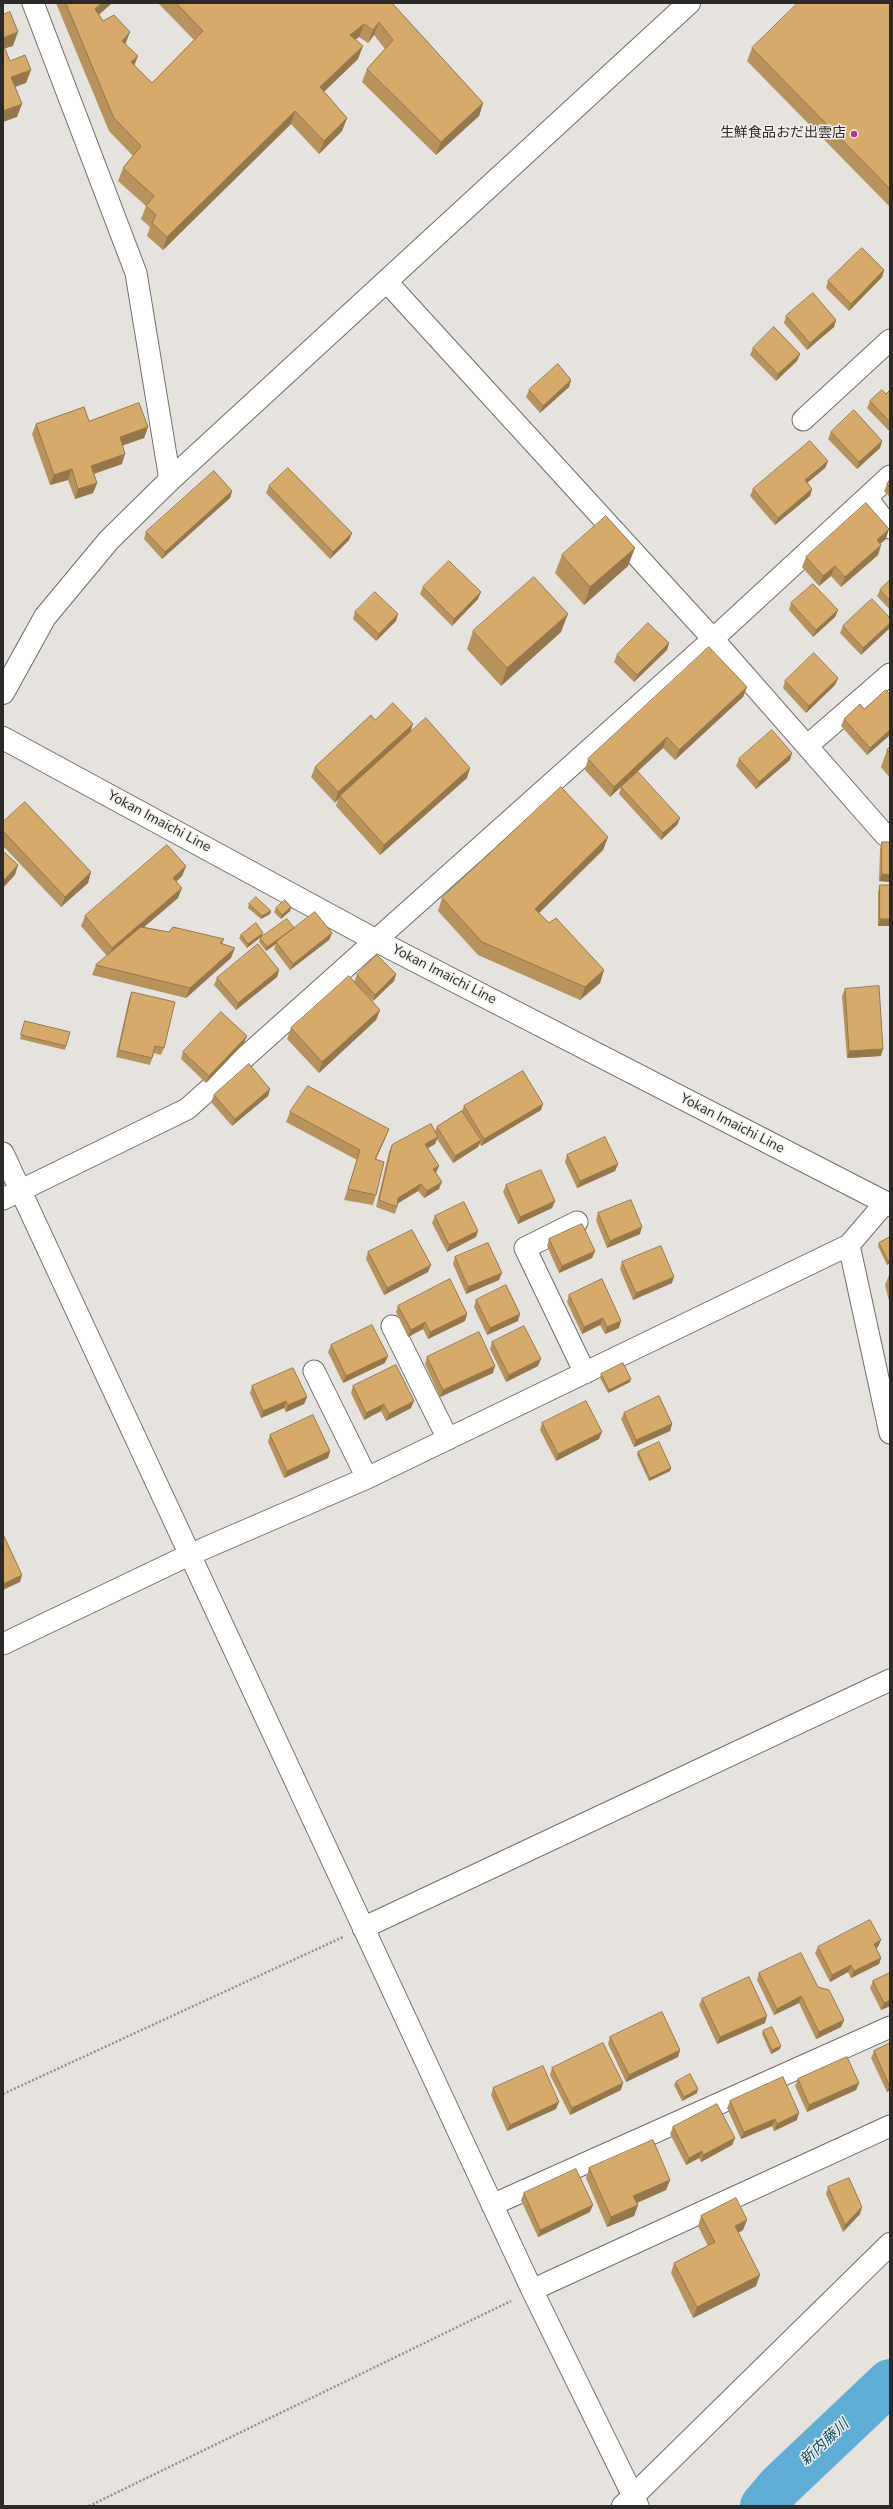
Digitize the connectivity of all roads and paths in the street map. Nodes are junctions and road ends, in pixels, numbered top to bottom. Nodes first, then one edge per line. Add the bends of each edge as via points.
1 (33, 3) edge
2 (689, 3) edge
3 (386, 281) junction
4 (890, 340) edge
5 (804, 420) dead end
6 (890, 476) edge
7 (170, 480) junction
8 (867, 498) junction
9 (890, 528) edge
10 (713, 639) junction
11 (890, 674) edge
12 (3, 693) edge
13 (3, 738) edge
14 (807, 746) junction
15 (890, 837) edge
16 (377, 941) junction
17 (3, 1153) edge
18 (12, 1195) edge
19 (887, 1204) edge
20 (577, 1222) dead end
21 (849, 1245) junction
22 (392, 1326) dead end
23 (314, 1371) dead end
24 (585, 1373) junction
25 (890, 1433) edge
26 (448, 1439) junction
27 (367, 1478) junction
28 (190, 1555) junction
29 (3, 1644) edge
30 (890, 1680) edge
31 (363, 1928) junction
32 (890, 2027) edge
33 (3, 2094) edge
34 (890, 2126) edge
35 (492, 2204) junction
36 (890, 2244) edge
37 (532, 2290) junction
38 (631, 2503) edge
39 (89, 2506) edge

1 - 7 street via 136,273
2 - 3 street
3 - 7 street
3 - 10 street
4 - 5 street
6 - 8 street
7 - 12 street via 109,540 45,616
8 - 9 street
8 - 10 street
10 - 14 street
10 - 16 street
11 - 14 street
13 - 16 street, Yokan Imaichi Line
14 - 15 street via 885,835
16 - 18 street via 187,1110
16 - 19 street, Yokan Imaichi Line
17 - 18 street
18 - 28 street
19 - 21 street
20 - 24 street via 525,1248
21 - 24 street
21 - 25 street
22 - 26 street
23 - 27 street
24 - 26 street
26 - 27 street
27 - 28 street
28 - 29 street
28 - 31 street
30 - 31 street
31 - 33 path
31 - 35 street
32 - 35 street
34 - 37 street
35 - 37 street
36 - 38 street
37 - 38 street
37 - 39 path

